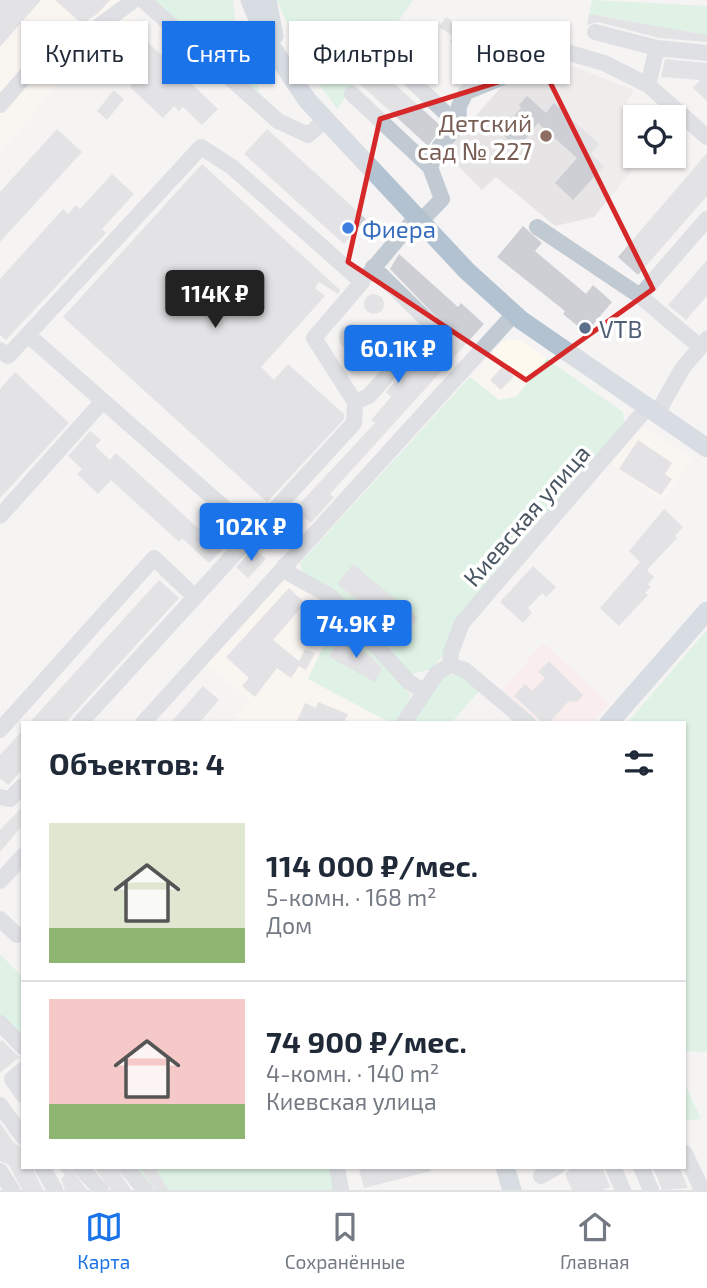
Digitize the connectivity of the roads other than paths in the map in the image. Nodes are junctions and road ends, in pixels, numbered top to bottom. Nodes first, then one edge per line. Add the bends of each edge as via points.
1 (134, 0) edge
2 (143, 0) edge
3 (250, 0) edge
4 (267, 0) edge
5 (595, 32) dead end
6 (657, 48) junction
7 (707, 52) edge
8 (288, 73) junction
9 (415, 84) edge
10 (648, 85) junction
11 (352, 94) dead end
12 (0, 104) edge
13 (324, 121) junction
14 (458, 125) junction
15 (707, 137) edge
16 (430, 167) junction
17 (418, 219) junction
18 (707, 219) edge
19 (537, 227) dead end
20 (373, 267) junction
21 (362, 282) junction
22 (640, 296) junction
23 (514, 314) junction
24 (28, 335) junction
25 (704, 343) edge
26 (3, 357) edge
27 (103, 401) junction
28 (355, 402) junction
29 (651, 412) junction
30 (707, 449) edge
31 (0, 516) edge
32 (253, 533) junction
33 (284, 566) junction
34 (195, 597) junction
35 (707, 611) edge
36 (450, 665) junction
37 (424, 691) junction
38 (82, 721) edge
39 (145, 721) edge
40 (405, 721) edge
41 (526, 721) edge
42 (611, 721) edge
43 (0, 730) edge
44 (21, 788) edge
45 (0, 797) edge
46 (21, 858) edge
47 (0, 881) edge
48 (0, 919) edge
49 (16, 936) dead end
50 (2, 1028) edge
51 (21, 1045) edge
52 (18, 1074) edge
53 (0, 1091) edge
54 (0, 1105) edge
55 (21, 1134) edge
56 (686, 1155) edge
57 (43, 1169) edge
58 (82, 1169) edge
59 (128, 1169) edge
60 (337, 1169) edge
61 (506, 1169) edge
62 (553, 1169) edge
63 (614, 1169) edge
64 (642, 1169) edge
65 (0, 1171) edge
66 (541, 1176) dead end
67 (12, 1190) edge
68 (55, 1190) edge
69 (100, 1190) edge
70 (145, 1190) edge
71 (341, 1190) edge
72 (512, 1190) edge
73 (623, 1190) edge
74 (651, 1190) edge
75 (702, 1190) edge

1 - 12 street via 91,32 53,44
2 - 13 street via 278,121 309,135
3 - 8 main road
4 - 8 main road
5 - 6 street
6 - 7 street
6 - 10 street
8 - 13 main road
9 - 14 street
10 - 14 street via 604,63 542,45 520,48 506,76 466,92 459,106
10 - 15 street
11 - 16 street
13 - 17 main road
14 - 16 street
16 - 17 street via 442,199
17 - 20 street
17 - 23 main road
18 - 22 street
19 - 22 street
20 - 21 street
20 - 28 street via 431,324 369,396
21 - 24 street via 232,167 201,147
21 - 28 street via 314,338
22 - 25 street
23 - 29 main road
23 - 33 street
24 - 26 street
24 - 27 street
25 - 29 street, Киевская улица
27 - 31 street
27 - 32 street
28 - 32 street via 354,423
29 - 30 main road
29 - 36 street, Киевская улица via 462,623
32 - 34 street
33 - 37 street via 330,596 409,682
33 - 39 street
34 - 38 street
34 - 43 street via 154,558
35 - 42 main road
36 - 37 street via 437,673
36 - 41 street via 465,670
37 - 40 street
44 - 45 street via 10,799
46 - 47 street
48 - 49 street
50 - 51 street
52 - 53 street
54 - 55 street
56 - 75 street
57 - 68 street
58 - 69 street
59 - 70 street
60 - 71 street
61 - 72 main road
62 - 66 street
63 - 73 street
64 - 74 street
65 - 67 street

